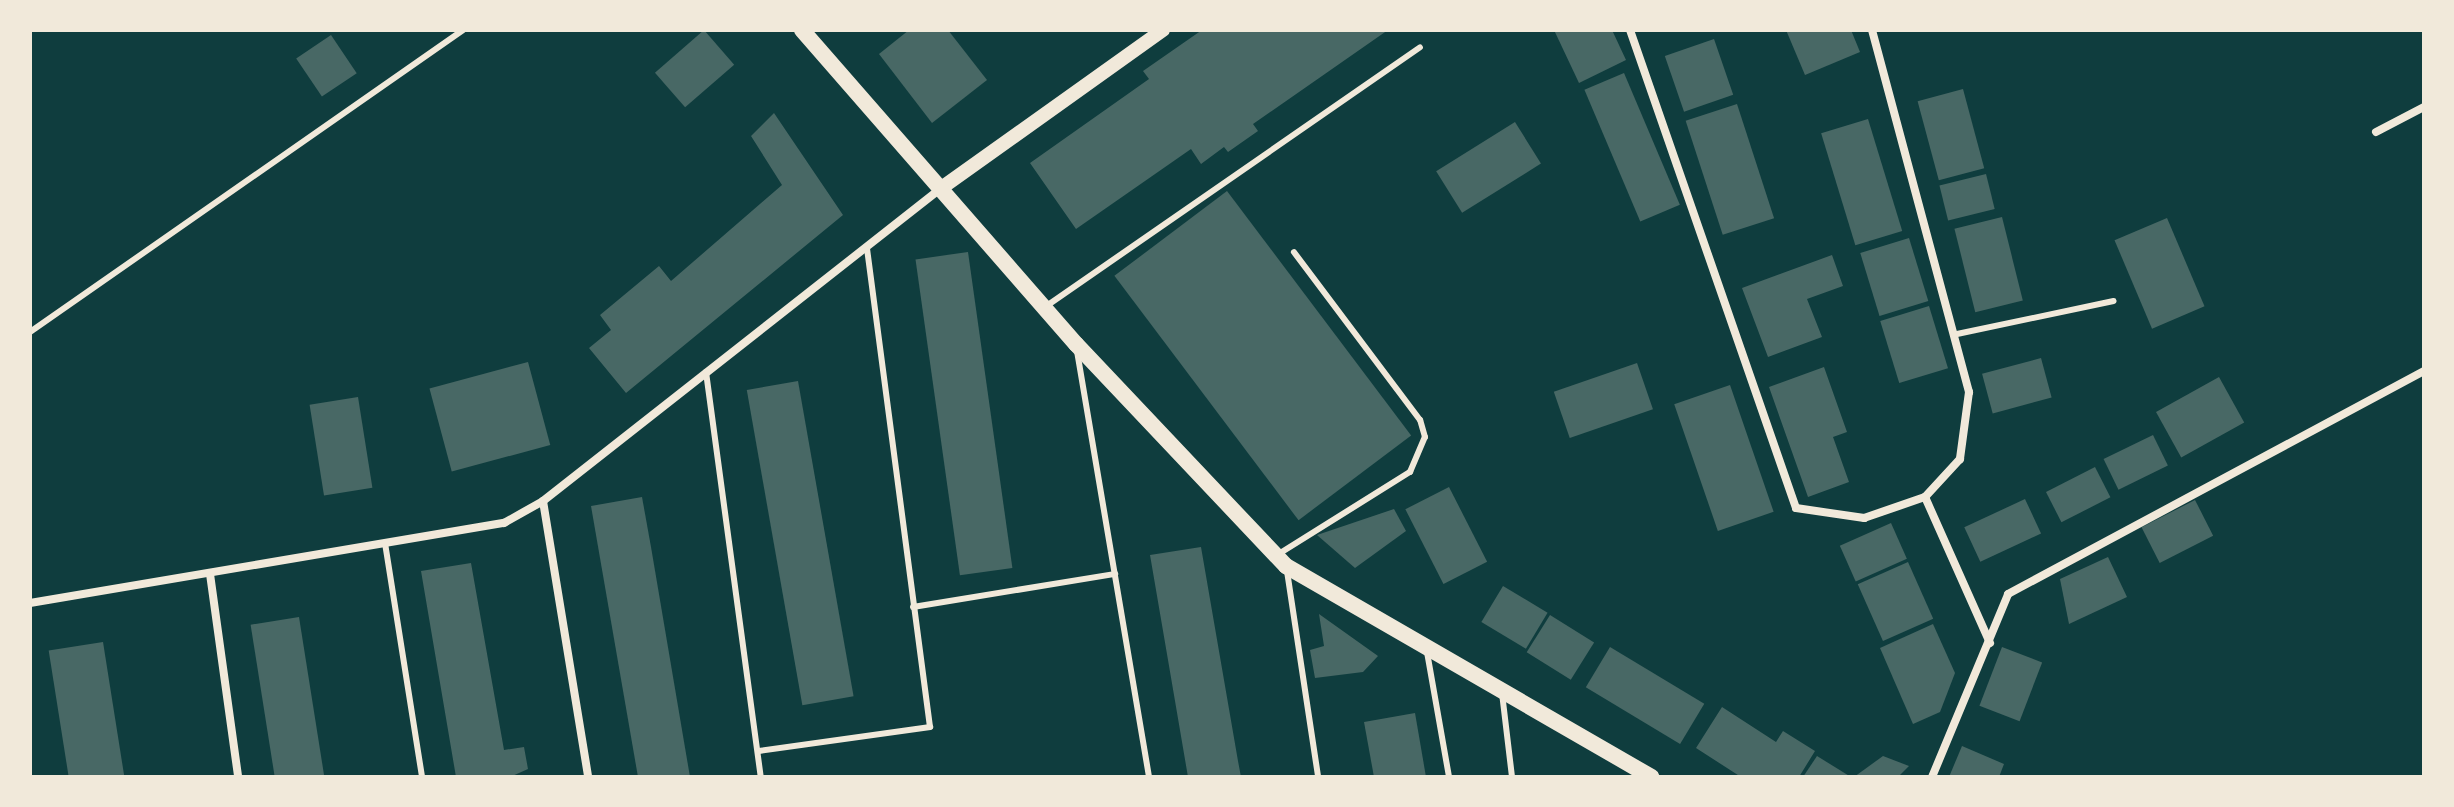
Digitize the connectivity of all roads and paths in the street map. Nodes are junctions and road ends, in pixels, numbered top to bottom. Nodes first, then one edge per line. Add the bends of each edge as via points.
1 (463, 30) edge
2 (802, 30) edge
3 (1163, 30) edge
4 (1643, 30) edge
5 (1872, 30) edge
6 (1631, 32) edge
7 (1420, 47) dead end
8 (2424, 107) edge
9 (2376, 132) dead end
10 (940, 189) junction
11 (867, 248) junction
12 (1294, 252) dead end
13 (2114, 301) dead end
14 (1044, 307) junction
15 (30, 332) edge
16 (1957, 334) junction
17 (1076, 344) junction
18 (2424, 371) edge
19 (706, 372) junction
20 (1925, 497) junction
21 (543, 501) junction
22 (385, 543) junction
23 (1281, 561) junction
24 (210, 574) junction
25 (1115, 574) junction
26 (30, 603) edge
27 (913, 607) junction
28 (1990, 643) junction
29 (1427, 648) junction
30 (1502, 692) junction
31 (759, 751) junction
32 (1625, 770) edge
33 (238, 777) edge
34 (422, 777) edge
35 (588, 777) edge
36 (761, 777) edge
37 (1149, 777) edge
38 (1318, 777) edge
39 (1449, 777) edge
40 (1512, 777) edge
41 (1651, 777) edge
42 (1932, 777) edge

1 - 15 lane
2 - 10 main road
3 - 10 street
4 - 6 street
5 - 16 street
6 - 20 street via 1796,508 1864,518
7 - 14 lane
8 - 9 street
10 - 11 street
10 - 14 main road
11 - 19 street
11 - 27 lane
12 - 23 lane via 1420,420 1425,437 1410,472
13 - 16 lane
14 - 17 main road
16 - 20 street via 1969,392 1960,459
17 - 23 main road
17 - 25 lane
18 - 28 street via 2008,594
19 - 21 street
19 - 31 lane
20 - 28 street
21 - 22 street via 504,523
21 - 35 street
22 - 24 street
22 - 34 lane
23 - 29 main road
23 - 38 lane
24 - 26 street
24 - 33 street
25 - 27 lane
25 - 37 lane
27 - 31 lane via 930,727
28 - 42 street
29 - 30 main road
29 - 39 lane
30 - 32 main road
30 - 40 lane
31 - 36 lane
32 - 41 main road

